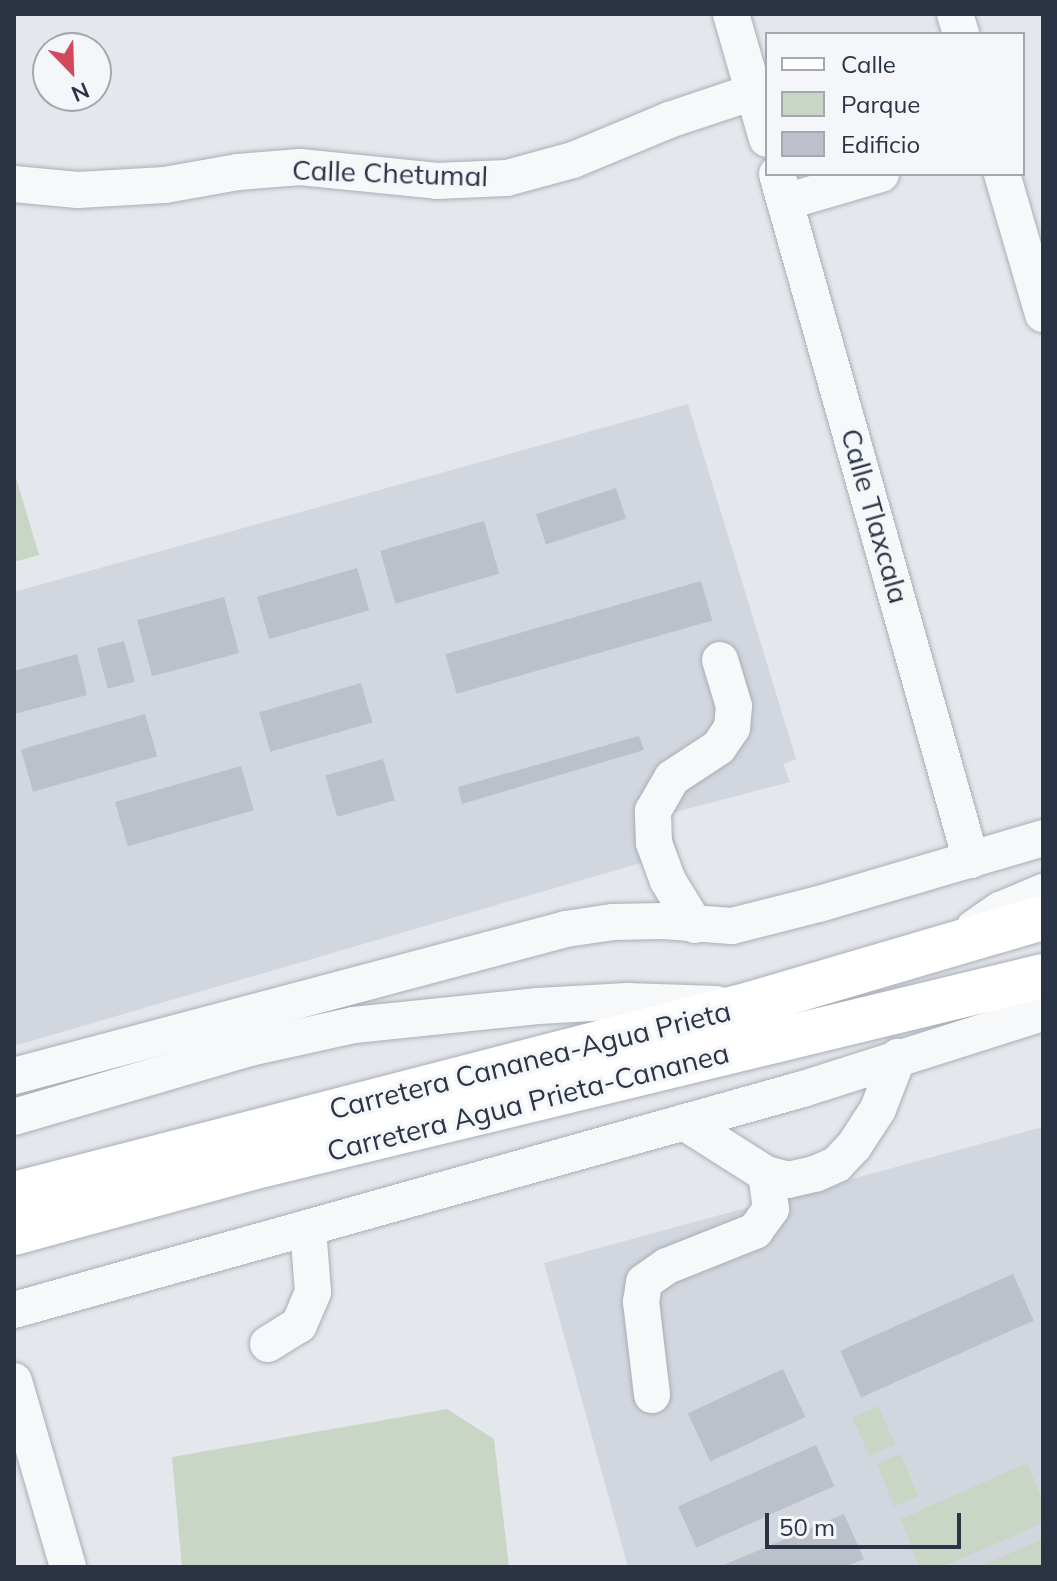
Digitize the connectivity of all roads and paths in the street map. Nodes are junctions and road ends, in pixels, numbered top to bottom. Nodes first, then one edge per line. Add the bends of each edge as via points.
1 (731, 14) edge
2 (753, 92) junction
3 (765, 132) edge
4 (867, 176) edge
5 (1003, 176) edge
6 (14, 184) edge
7 (781, 188) edge
8 (1043, 314) edge
9 (720, 660) dead end
10 (1043, 838) edge
11 (971, 860) junction
12 (1043, 892) edge
13 (1043, 918) edge
14 (695, 925) junction
15 (946, 946) junction
16 (1039, 996) edge
17 (750, 1004) junction
18 (898, 1057) junction
19 (14, 1076) edge
20 (14, 1117) edge
21 (684, 1122) junction
22 (766, 1174) junction
23 (14, 1194) edge
24 (308, 1228) junction
25 (14, 1233) edge
26 (14, 1310) edge
27 (268, 1344) dead end
28 (14, 1381) edge
29 (652, 1395) dead end
30 (68, 1567) edge

1 - 2 street
2 - 3 street
2 - 6 street, Calle Chetumal via 573,160 507,178 437,181 300,167 165,185 78,190
4 - 7 street
5 - 8 street
7 - 11 street, Calle Tlaxcala
9 - 14 street via 734,706 732,728 719,747 672,778 653,811 654,843 663,868
10 - 11 street
11 - 14 street via 732,926
12 - 15 street via 1000,910
13 - 15 main road, Carretera Cananea-Agua Prieta
14 - 19 street via 625,922 566,929
15 - 17 main road, Carretera Cananea-Agua Prieta
16 - 18 street
16 - 25 main road, Carretera Agua Prieta-Cananea via 263,1165
17 - 20 street via 627,1001 354,1025 250,1048
17 - 23 main road, Carretera Cananea-Agua Prieta
18 - 21 street
18 - 22 street via 878,1109 837,1164 788,1180
21 - 22 street
21 - 24 street
22 - 29 street via 771,1209 755,1231 667,1266 644,1282 641,1302
24 - 26 street
24 - 27 street via 313,1292 299,1325
28 - 30 street

